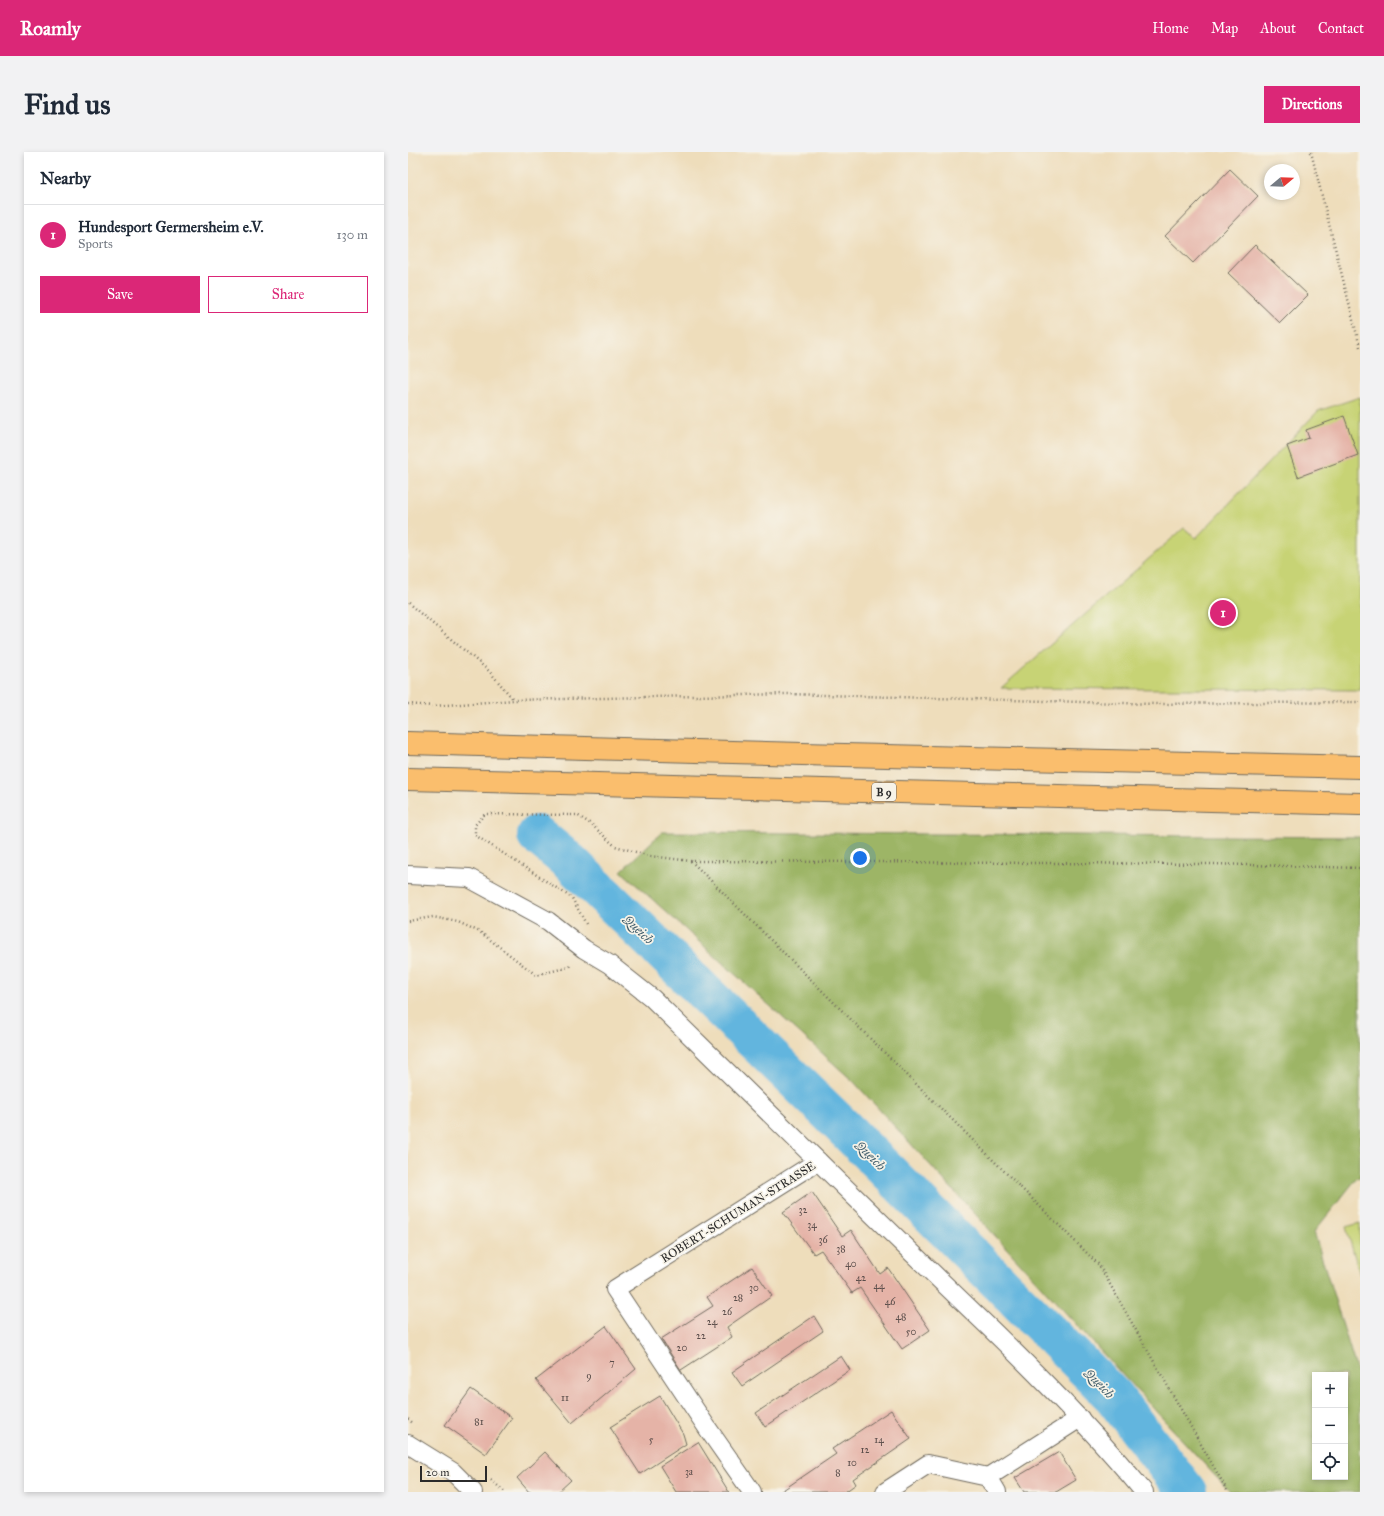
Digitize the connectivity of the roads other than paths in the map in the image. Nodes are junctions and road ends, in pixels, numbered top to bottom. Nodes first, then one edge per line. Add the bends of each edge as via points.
1 (408, 743) edge
2 (1360, 767) edge
3 (408, 779) edge
4 (1360, 804) edge
5 (408, 875) edge
6 (818, 1161) junction
7 (1080, 1418) junction
8 (408, 1444) edge
9 (992, 1485) edge
10 (473, 1492) edge
11 (752, 1492) edge
12 (885, 1492) edge
13 (1144, 1492) edge

1 - 2 highway
3 - 4 highway, B 9
5 - 6 street via 469,878 548,921 652,998
6 - 7 street, ROBERT-SCHUMAN-STRASSE via 1028,1364
6 - 11 street, ROBERT-SCHUMAN-STRASSE via 615,1289
7 - 9 street
7 - 13 street, ROBERT-SCHUMAN-STRASSE
8 - 10 street via 453,1472
9 - 12 street via 928,1464

